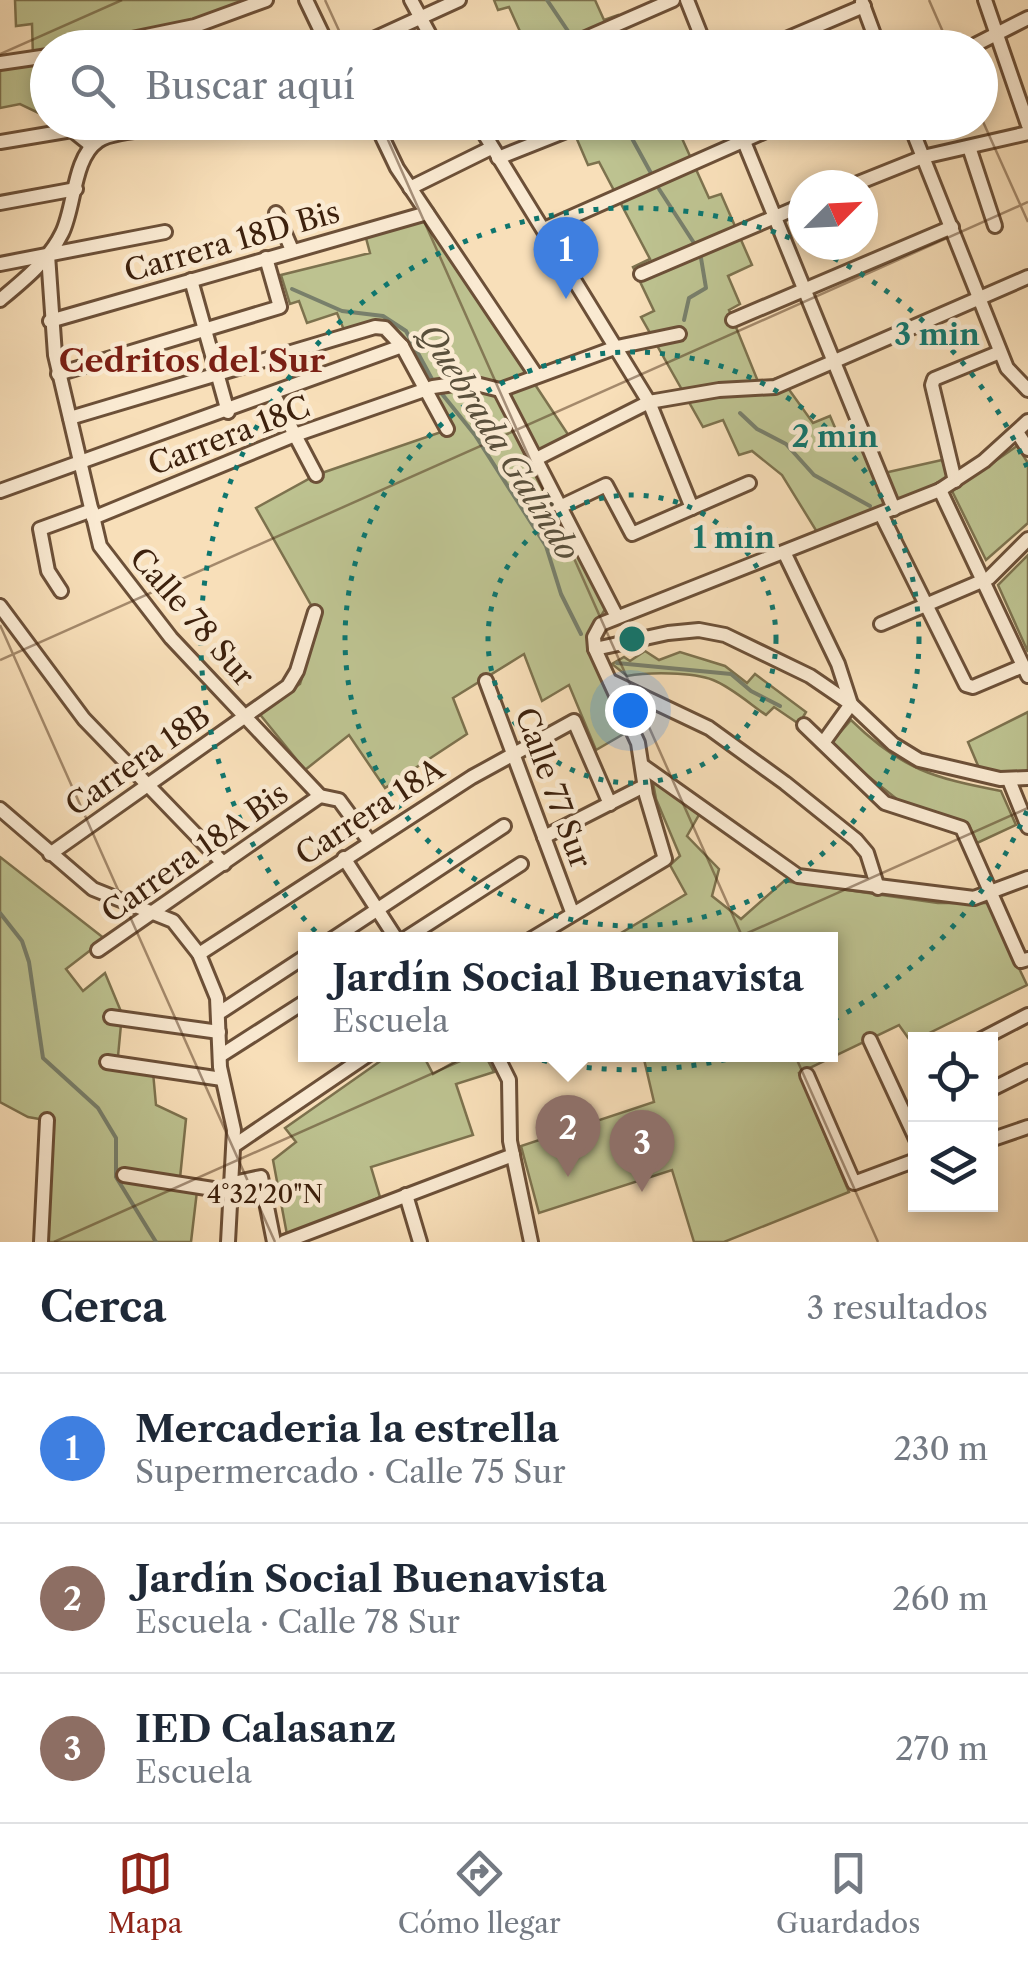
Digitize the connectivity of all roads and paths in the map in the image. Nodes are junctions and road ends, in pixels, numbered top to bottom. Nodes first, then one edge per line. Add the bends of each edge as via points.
1 (266, 0) edge
2 (306, 0) edge
3 (411, 0) edge
4 (459, 0) edge
5 (673, 0) edge
6 (687, 0) edge
7 (985, 0) edge
8 (863, 3) edge
9 (1028, 18) edge
10 (421, 19) junction
11 (176, 30) edge
12 (320, 30) edge
13 (396, 30) edge
14 (427, 30) edge
15 (604, 30) edge
16 (699, 30) edge
17 (804, 30) edge
18 (873, 30) edge
19 (996, 30) edge
20 (998, 35) joint
21 (30, 59) edge
22 (0, 63) edge
23 (1028, 125) edge
24 (1028, 134) edge
25 (30, 137) edge
26 (84, 140) edge
27 (102, 140) edge
28 (385, 140) edge
29 (486, 140) edge
30 (534, 140) edge
31 (741, 140) edge
32 (743, 140) edge
33 (916, 140) edge
34 (0, 142) edge
35 (92, 146) junction
36 (968, 147) junction
37 (494, 153) junction
38 (923, 157) junction
39 (878, 175) edge
40 (410, 188) junction
41 (76, 189) junction
42 (0, 202) edge
43 (788, 211) edge
44 (276, 213) dead end
45 (427, 213) junction
46 (777, 215) junction
47 (995, 226) dead end
48 (952, 227) junction
49 (544, 229) junction
50 (166, 232) dead end
51 (292, 250) junction
52 (48, 254) junction
53 (266, 258) junction
54 (0, 264) edge
55 (641, 274) dead end
56 (1028, 277) edge
57 (192, 280) junction
58 (807, 288) junction
59 (979, 298) junction
60 (0, 300) edge
61 (733, 320) dead end
62 (50, 321) junction
63 (205, 330) junction
64 (679, 334) dead end
65 (402, 346) junction
66 (617, 346) junction
67 (1000, 352) junction
68 (837, 360) junction
69 (58, 374) junction
70 (218, 375) junction
71 (536, 375) junction
72 (434, 387) junction
73 (500, 390) junction
74 (1028, 390) edge
75 (274, 395) junction
76 (649, 402) junction
77 (228, 412) junction
78 (70, 418) junction
79 (1028, 421) edge
80 (447, 429) dead end
81 (1017, 432) junction
82 (294, 435) junction
83 (1028, 449) edge
84 (538, 458) junction
85 (82, 465) junction
86 (316, 475) dead end
87 (955, 481) junction
88 (749, 482) dead end
89 (940, 490) junction
90 (0, 491) edge
91 (562, 506) junction
92 (692, 508) junction
93 (887, 512) junction
94 (92, 514) junction
95 (1028, 539) edge
96 (785, 554) junction
97 (983, 581) junction
98 (61, 592) dead end
99 (0, 606) edge
100 (923, 606) junction
101 (315, 612) dead end
102 (616, 615) junction
103 (881, 624) dead end
104 (595, 649) junction
105 (1026, 671) edge
106 (486, 681) dead end
107 (610, 681) junction
108 (851, 704) junction
109 (246, 715) junction
110 (804, 726) dead end
111 (823, 743) junction
112 (514, 754) junction
113 (643, 766) junction
114 (1028, 778) edge
115 (1009, 780) junction
116 (146, 785) junction
117 (644, 786) junction
118 (320, 796) junction
119 (610, 804) junction
120 (0, 809) edge
121 (504, 826) dead end
122 (1028, 826) edge
123 (544, 836) junction
124 (369, 841) junction
125 (50, 854) junction
126 (344, 858) junction
127 (224, 864) junction
128 (521, 864) dead end
129 (1028, 878) edge
130 (878, 888) junction
131 (992, 895) junction
132 (377, 909) junction
133 (572, 912) junction
134 (156, 913) junction
135 (343, 932) edge
136 (394, 932) edge
137 (413, 932) edge
138 (542, 932) edge
139 (98, 950) dead end
140 (199, 954) junction
141 (1025, 960) edge
142 (298, 961) edge
143 (298, 1006) edge
144 (219, 1013) junction
145 (1028, 1015) edge
146 (111, 1016) dead end
147 (219, 1032) junction
148 (995, 1032) edge
149 (870, 1040) dead end
150 (220, 1056) junction
151 (107, 1062) dead end
152 (357, 1062) edge
153 (500, 1062) edge
154 (1028, 1070) edge
155 (807, 1075) dead end
156 (222, 1079) junction
157 (998, 1086) edge
158 (47, 1120) dead end
159 (908, 1122) edge
160 (1028, 1127) edge
161 (998, 1137) edge
162 (236, 1145) junction
163 (513, 1155) junction
164 (908, 1163) edge
165 (124, 1175) dead end
166 (232, 1187) junction
167 (406, 1196) junction
168 (41, 1242) edge
169 (228, 1242) edge
170 (274, 1242) edge
171 (284, 1242) edge
172 (420, 1242) edge
173 (531, 1242) edge

1 - 11 street
2 - 12 street
3 - 10 street
4 - 10 street
5 - 15 street
6 - 16 street
7 - 19 street
8 - 17 street
8 - 18 street
9 - 20 street
10 - 13 street
10 - 14 street
20 - 23 street
21 - 22 street
24 - 36 street
25 - 34 street
26 - 35 street
27 - 35 street
28 - 40 street
29 - 37 street
30 - 37 street
31 - 49 street
32 - 46 street
33 - 38 street
35 - 41 street, Calle 78 Sur
36 - 38 street
36 - 47 street
37 - 40 street
37 - 49 street
38 - 39 street
38 - 48 street
40 - 45 street
41 - 42 street
41 - 52 street, Calle 78 Sur
43 - 46 street
44 - 51 street
45 - 51 street, Carrera 18D Bis
45 - 71 street
46 - 55 street
46 - 58 street
48 - 58 street
48 - 59 street
49 - 66 street
50 - 52 street
51 - 53 street, Carrera 18D Bis
52 - 54 street
52 - 60 street
52 - 62 street, Calle 78 Sur
53 - 57 street, Carrera 18D Bis
53 - 63 street via 280,308
56 - 59 street
57 - 62 street, Carrera 18D Bis
57 - 63 street
58 - 61 street
58 - 68 street
59 - 67 street
59 - 68 street
62 - 69 street, Calle 78 Sur
63 - 69 street
63 - 70 street
64 - 66 street
65 - 70 street via 385,328
65 - 72 street
65 - 75 street
66 - 71 street
66 - 76 street
67 - 74 street
67 - 87 street via 934,378
68 - 76 street via 768,389
68 - 93 street
69 - 78 street, Calle 78 Sur
70 - 77 street
70 - 78 street
71 - 73 street
72 - 73 street via 468,382
72 - 80 street
72 - 82 street, Carrera 18C
73 - 84 street
75 - 77 street
75 - 82 street
76 - 84 street
76 - 92 street
77 - 85 street
78 - 85 street, Calle 78 Sur
79 - 81 street
81 - 83 street
81 - 87 street
82 - 86 street
82 - 94 street, Carrera 18C
84 - 91 street
85 - 90 street
85 - 94 street, Calle 78 Sur
87 - 89 street
88 - 92 street
89 - 93 street
89 - 97 street
91 - 92 street via 606,485 632,534
91 - 102 street
93 - 96 street
93 - 100 street
94 - 98 street, Carrera 18C via 40,530 48,571
94 - 109 street, Calle 78 Sur via 106,556
95 - 97 street
96 - 102 street
96 - 108 street
97 - 100 street
97 - 105 street
99 - 116 street via 84,719
100 - 103 street
100 - 105 street via 966,686
101 - 109 street, Carrera 18B via 293,679
102 - 104 street via 598,627
104 - 107 street
104 - 108 street via 668,633 725,635
106 - 112 street, Calle 77 Sur
107 - 113 street
107 - 130 street via 709,728 785,784 856,840
108 - 111 street
108 - 115 street via 919,760
109 - 116 street, Carrera 18B
109 - 118 street, Calle 78 Sur
110 - 111 street
111 - 131 street via 885,803 958,826
112 - 119 street, Carrera 18A via 574,721
112 - 123 street, Calle 77 Sur
112 - 124 street, Carrera 18A
113 - 117 street
113 - 130 street via 792,874
114 - 115 street
115 - 122 street
116 - 125 street, Carrera 18B
116 - 127 street
117 - 119 street
117 - 133 street via 665,859
118 - 124 street, Calle 78 Sur via 339,800
118 - 127 street, Carrera 18A Bis
119 - 123 street
120 - 125 street
121 - 132 street
123 - 133 street, Calle 77 Sur
124 - 126 street, Carrera 18A
125 - 134 street via 102,895
126 - 132 street
126 - 140 street, Carrera 18A
127 - 134 street, Carrera 18A Bis
128 - 137 street
129 - 131 street
130 - 131 street via 958,898
131 - 141 street
132 - 135 street
132 - 136 street
133 - 138 street
134 - 139 street, Carrera 18A Bis
134 - 140 street via 180,926
140 - 144 street
142 - 144 street
143 - 150 street
144 - 147 street
145 - 148 street
146 - 147 street
147 - 150 street
149 - 159 street
150 - 156 street
151 - 156 street
152 - 162 street
153 - 163 street via 509,1080
154 - 157 street
155 - 164 street via 854,1183
156 - 162 street
158 - 168 street
160 - 161 street
162 - 166 street
163 - 167 street
163 - 173 street
165 - 166 street
166 - 169 street
166 - 170 street via 262,1178
167 - 171 street
167 - 172 street

